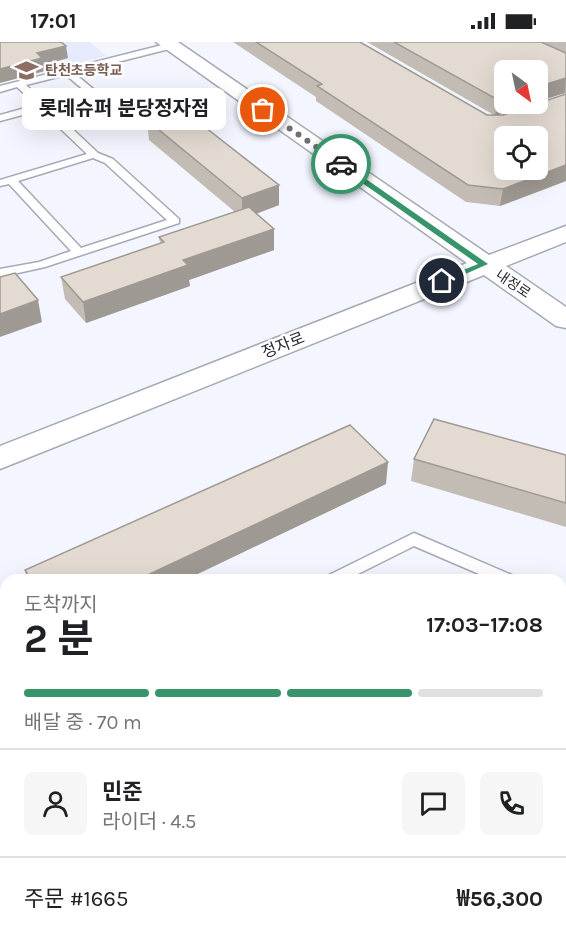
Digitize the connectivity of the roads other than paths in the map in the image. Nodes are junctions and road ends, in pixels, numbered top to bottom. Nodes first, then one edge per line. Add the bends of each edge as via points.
1 (167, 44) edge
2 (68, 72) junction
3 (19, 84) junction
4 (0, 89) edge
5 (43, 106) junction
6 (120, 116) dead end
7 (0, 118) edge
8 (93, 155) junction
9 (56, 166) junction
10 (66, 176) dead end
11 (5, 182) edge
12 (566, 233) edge
13 (78, 252) junction
14 (484, 264) junction
15 (0, 272) edge
16 (566, 320) edge
17 (0, 458) edge
18 (345, 574) edge
19 (494, 574) edge

1 - 2 lane
1 - 14 street, 내정로
2 - 3 lane
2 - 6 lane
3 - 4 lane
3 - 5 lane
5 - 7 lane
5 - 8 lane
8 - 9 lane
8 - 13 lane via 109,161 175,221
9 - 10 lane
9 - 11 lane
11 - 13 lane
12 - 14 street, 정자로
13 - 15 lane via 41,265
14 - 16 street, 내정로
14 - 17 street, 정자로
18 - 19 lane via 414,539

